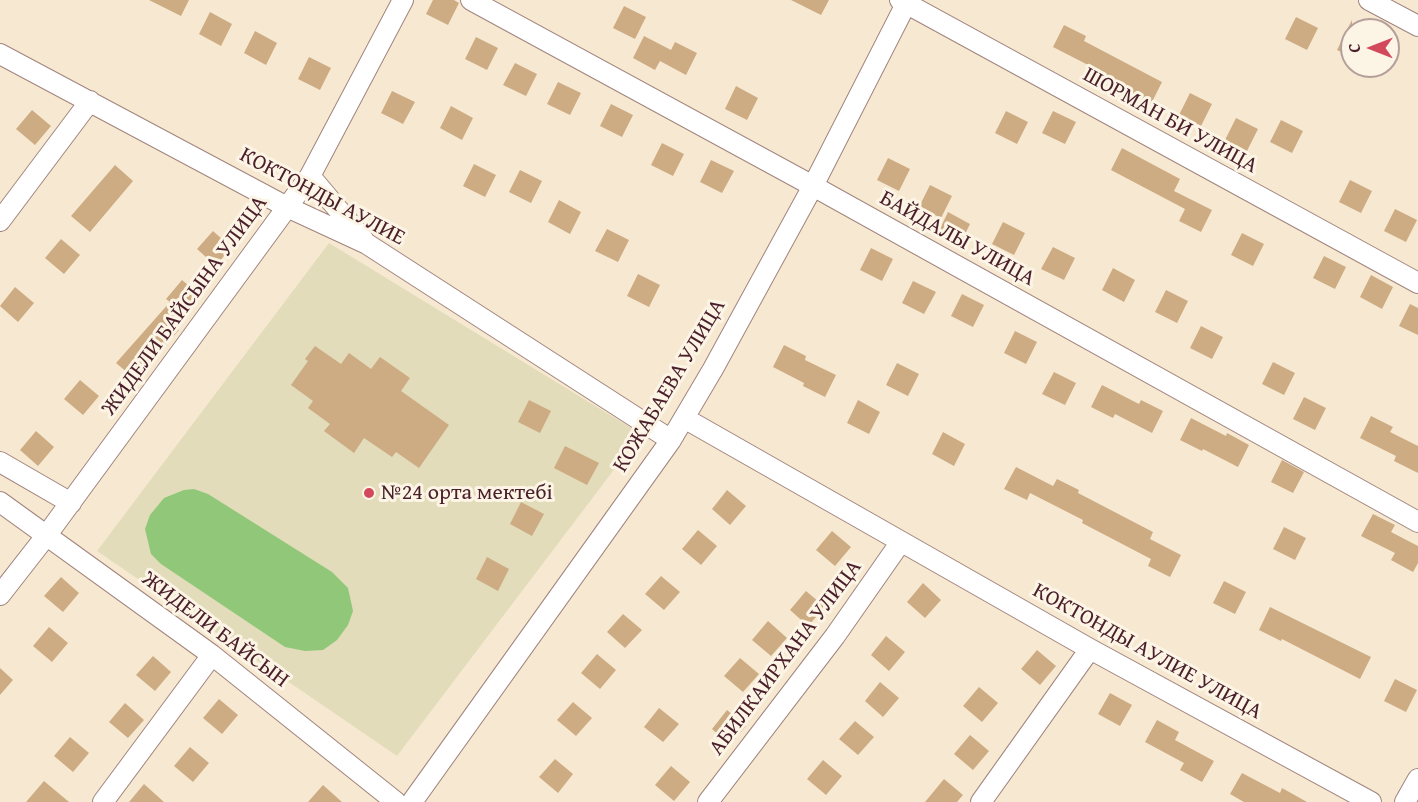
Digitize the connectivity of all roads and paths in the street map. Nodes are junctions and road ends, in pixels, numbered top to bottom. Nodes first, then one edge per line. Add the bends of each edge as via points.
1 (403, 0) edge
2 (471, 0) edge
3 (1369, 0) edge
4 (905, 1) edge
5 (1418, 26) edge
6 (0, 54) edge
7 (90, 101) junction
8 (310, 176) junction
9 (813, 186) junction
10 (287, 207) junction
11 (0, 221) edge
12 (367, 244) junction
13 (1418, 284) edge
14 (684, 418) junction
15 (671, 440) junction
16 (0, 462) edge
17 (0, 502) edge
18 (71, 503) junction
19 (1418, 522) edge
20 (46, 536) junction
21 (900, 543) junction
22 (0, 595) edge
23 (1089, 649) junction
24 (212, 655) junction
25 (1418, 779) edge
26 (103, 802) edge
27 (396, 802) edge
28 (412, 802) edge
29 (708, 802) edge
30 (981, 802) edge
31 (1371, 802) edge
32 (1405, 802) edge

1 - 8 street, ЖИДЕЛИ БАЙСЫНА УЛИЦА
2 - 9 street, БАЙДАЛЫ УЛИЦА
3 - 5 street
4 - 9 street, КОЖАБАЕВА УЛИЦА
4 - 13 street, ШОРМАН БИ УЛИЦА
6 - 7 street, КОКТОНДЫ АУЛИЕ
7 - 10 street, КОКТОНДЫ АУЛИЕ
7 - 11 street
8 - 10 street, ЖИДЕЛИ БАЙСЫНА УЛИЦА
8 - 12 street
9 - 14 street, КОЖАБАЕВА УЛИЦА
9 - 19 street, БАЙДАЛЫ УЛИЦА
10 - 12 street, КОКТОНДЫ АУЛИЕ
10 - 18 street, ЖИДЕЛИ БАЙСЫНА УЛИЦА
12 - 15 street, КОКТОНДЫ АУЛИЕ
14 - 15 street, КОЖАБАЕВА УЛИЦА
14 - 21 street, КОКТОНДЫ АУЛИЕ УЛИЦА
15 - 28 street, КОЖАБАЕВА УЛИЦА
16 - 18 street
17 - 20 street, ЖИДЕЛИ БАЙСЫН
18 - 20 street, ЖИДЕЛИ БАЙСЫНА УЛИЦА
20 - 22 street, ЖИДЕЛИ БАЙСЫНА УЛИЦА
20 - 24 street, ЖИДЕЛИ БАЙСЫН
21 - 23 street, КОКТОНДЫ АУЛИЕ УЛИЦА
21 - 29 street, АБИЛКАИРХАНА УЛИЦА via 835,636
23 - 30 street
23 - 31 street, КОКТОНДЫ АУЛИЕ УЛИЦА
24 - 26 street
24 - 27 street, ЖИДЕЛИ БАЙСЫН
25 - 32 street

